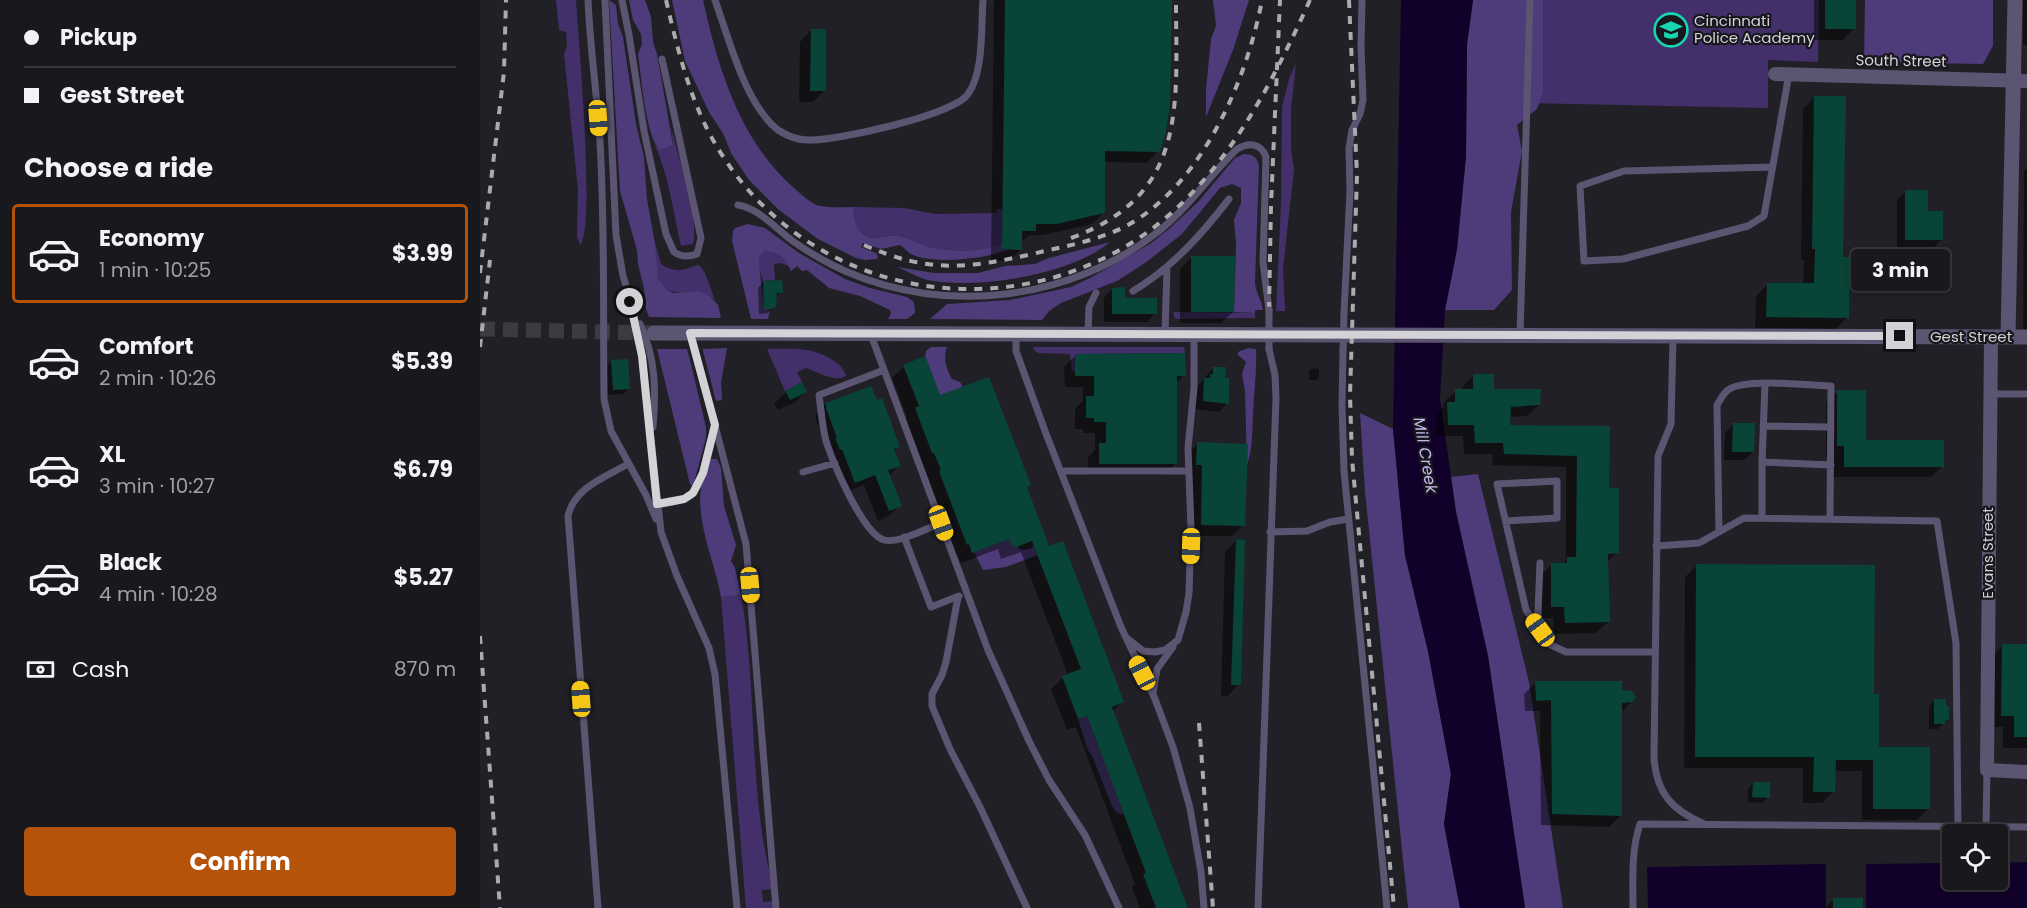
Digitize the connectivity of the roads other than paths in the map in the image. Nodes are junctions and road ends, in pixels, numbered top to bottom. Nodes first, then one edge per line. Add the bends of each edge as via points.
1 (588, 0) edge
2 (604, 0) edge
3 (621, 0) edge
4 (715, 0) edge
5 (983, 0) edge
6 (1362, 0) edge
7 (1530, 0) edge
8 (2015, 0) edge
9 (662, 59) dead end
10 (1782, 74) joint
11 (2021, 80) edge
12 (1772, 167) junction
13 (1229, 199) dead end
14 (738, 205) dead end
15 (1167, 267) junction
16 (1133, 291) dead end
17 (1096, 293) dead end
18 (870, 332) junction
19 (654, 333) tunnel mouth
20 (690, 333) junction
21 (1016, 333) junction
22 (1088, 333) junction
23 (1165, 333) junction
24 (1194, 333) junction
25 (1520, 334) junction
26 (1673, 335) junction
27 (1990, 337) junction
28 (2008, 337) junction
29 (2027, 337) edge
30 (884, 370) junction
31 (1765, 384) junction
32 (1990, 394) junction
33 (2027, 394) edge
34 (715, 425) junction
35 (1763, 426) junction
36 (1831, 427) junction
37 (1762, 462) junction
38 (835, 463) junction
39 (628, 464) junction
40 (1831, 465) junction
41 (1061, 471) junction
42 (1188, 471) junction
43 (803, 472) dead end
44 (657, 504) junction
45 (1762, 518) junction
46 (1348, 519) junction
47 (1830, 519) junction
48 (1506, 521) junction
49 (941, 523) junction
50 (661, 531) junction
51 (1270, 532) junction
52 (1719, 532) junction
53 (904, 537) junction
54 (1656, 546) junction
55 (1540, 563) dead end
56 (968, 593) junction
57 (958, 597) junction
58 (1121, 627) junction
59 (1540, 630) junction
60 (1178, 640) junction
61 (1655, 652) junction
62 (1155, 699) junction
63 (1987, 770) junction
64 (2027, 772) edge
65 (1704, 824) junction
66 (1958, 824) edge
67 (1986, 824) edge
68 (1942, 826) edge
69 (2008, 827) edge
70 (2027, 827) edge
71 (597, 908) edge
72 (737, 908) edge
73 (776, 908) edge
74 (1027, 908) edge
75 (1119, 908) edge
76 (1204, 908) edge
77 (1258, 908) edge
78 (1387, 908) edge
79 (1633, 908) edge

1 - 39 lane via 600,142 604,399 610,431
2 - 44 lane via 616,235 642,356
3 - 9 lane via 666,234 674,252 690,256 697,254 701,238
4 - 5 lane via 761,110 782,132 809,140 847,136 940,112 963,100 977,72
6 - 46 lane, bridge via 1363,100 1349,148 1344,313 1342,452
7 - 25 lane
8 - 11 street
10 - 11 street, South Street
10 - 12 lane
11 - 28 street
12 - 12 lane via 1764,216 1748,226 1623,259 1584,261 1580,186 1624,171
13 - 15 lane
14 - 51 lane, bridge via 750,208 813,255 875,282 942,295 1017,293 1058,284 1148,240 1185,208 1237,149 1253,145 1263,150 1263,253 1269,349 1276,389
15 - 16 lane
15 - 23 lane
17 - 22 lane via 1089,307
18 - 20 street, Gest Street
18 - 21 street, Gest Street
18 - 30 lane
19 - 20 street, Gest Street
20 - 34 lane
21 - 22 street, Gest Street
21 - 41 lane via 1016,351
22 - 23 street, Gest Street
23 - 24 street, Gest Street
24 - 25 street, Gest Street
24 - 42 lane
25 - 26 street, Gest Street
26 - 27 street, Gest Street
26 - 54 lane via 1671,424 1658,456
27 - 28 street, Gest Street
27 - 32 street, Evans Street
28 - 29 street, Gest Street
30 - 38 lane via 819,395 825,437
30 - 49 lane
31 - 35 lane
31 - 36 lane via 1831,386
31 - 52 lane via 1727,390 1717,405
32 - 33 lane
32 - 63 street, Evans Street
34 - 44 lane via 703,473 693,493 684,499
34 - 73 lane via 747,552
35 - 36 lane
35 - 37 lane
36 - 40 lane
37 - 40 lane
37 - 45 lane
38 - 43 lane
38 - 53 lane via 871,530 886,540
39 - 50 lane
39 - 71 lane via 583,491 572,503 568,516
40 - 47 lane
41 - 42 lane
41 - 58 lane
42 - 60 lane via 1189,593
44 - 50 lane
45 - 47 lane
45 - 52 lane via 1744,518
46 - 51 lane via 1307,531
46 - 78 lane
47 - 66 lane via 1937,521 1956,643
48 - 48 lane via 1557,518 1557,481 1497,484
48 - 59 lane via 1526,610
49 - 53 lane
49 - 56 lane
50 - 72 lane via 716,674
51 - 77 lane
52 - 54 lane via 1699,543
53 - 57 lane via 931,607
54 - 61 lane
55 - 59 lane
56 - 57 lane
56 - 75 lane via 988,650 1029,741 1085,835
57 - 74 lane via 946,662 932,694 932,706
58 - 60 lane via 1131,643 1148,652 1165,651
58 - 62 lane
59 - 61 lane via 1551,645 1566,652
60 - 62 lane via 1156,671
61 - 65 lane via 1655,772 1660,789 1672,804
62 - 76 lane via 1189,801
63 - 64 street
63 - 67 lane
65 - 68 lane
65 - 79 lane via 1640,824 1633,857
69 - 70 lane

